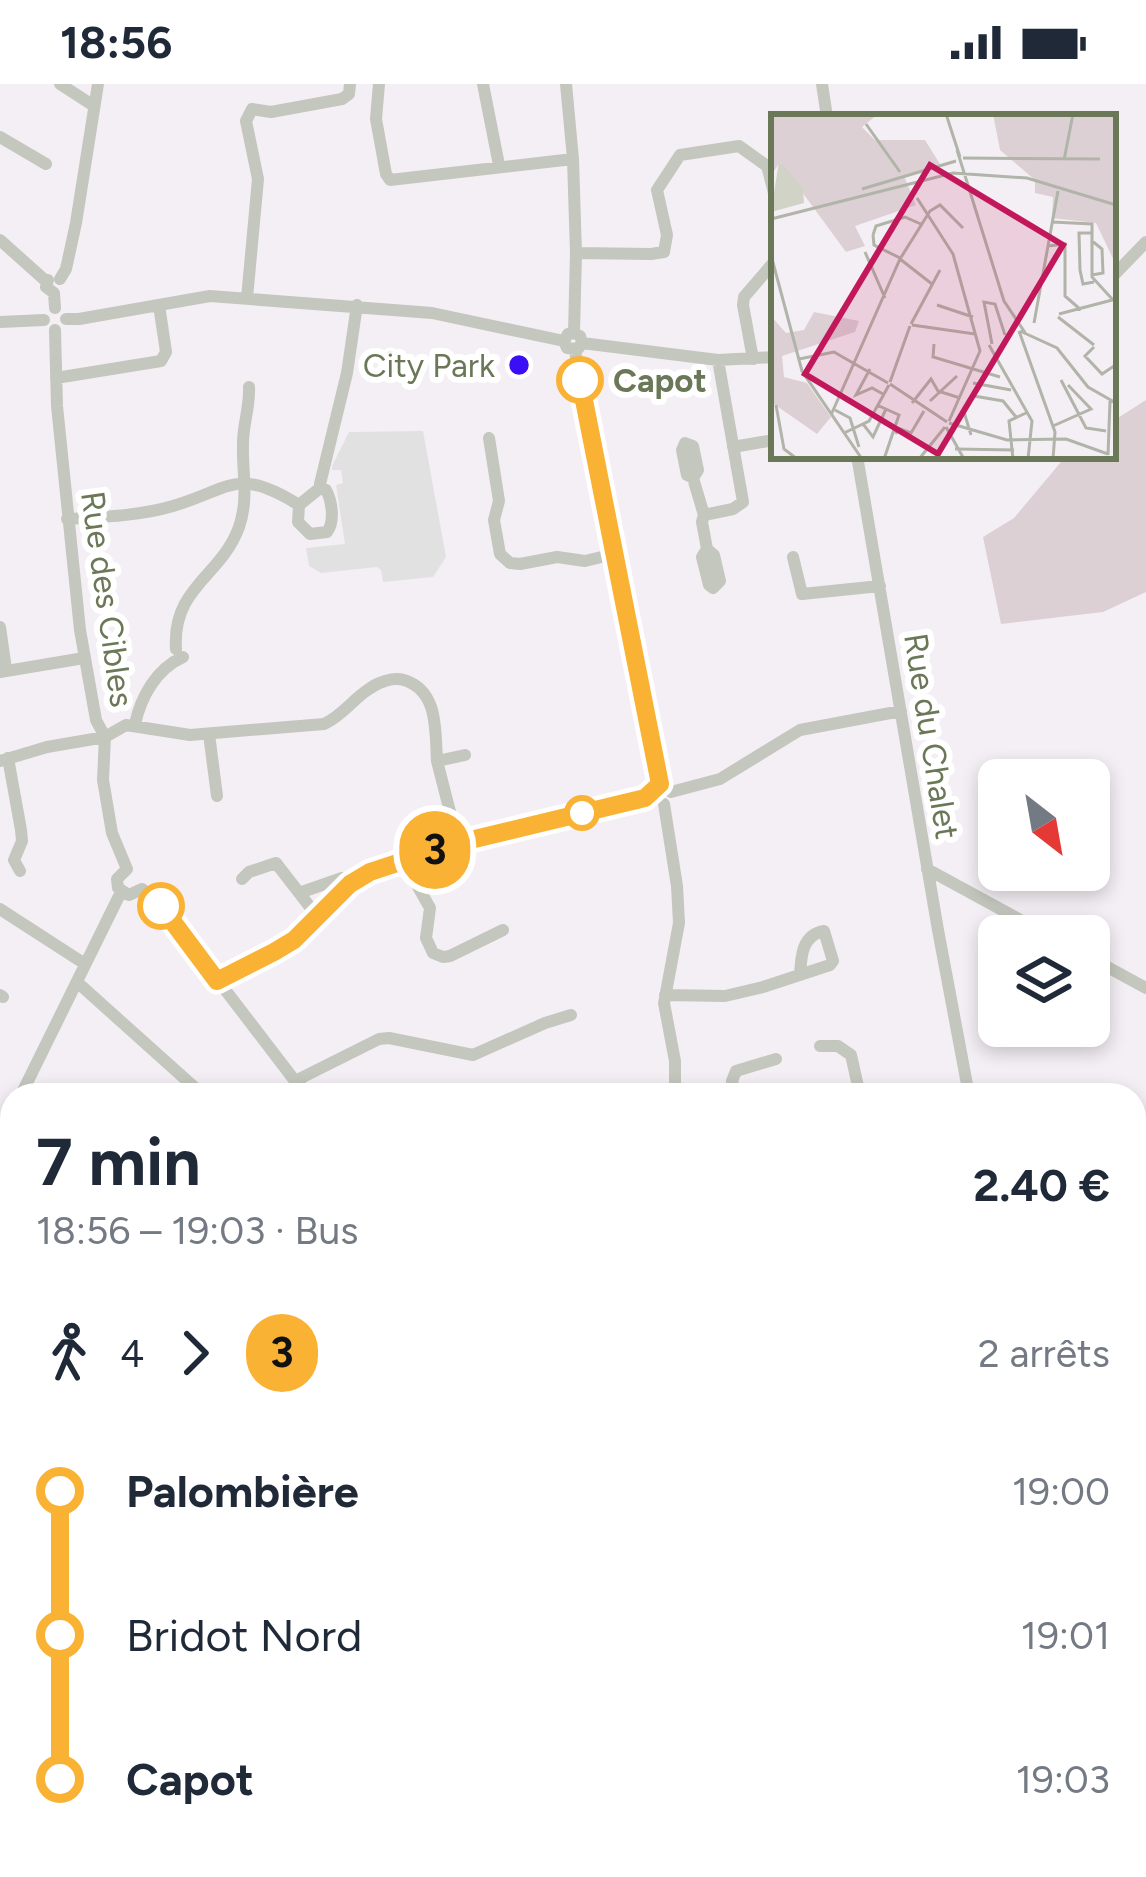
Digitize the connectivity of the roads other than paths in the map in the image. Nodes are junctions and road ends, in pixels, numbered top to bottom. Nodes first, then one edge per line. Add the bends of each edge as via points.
1 (60, 84) edge
2 (98, 84) edge
3 (350, 84) edge
4 (379, 84) edge
5 (483, 84) edge
6 (566, 84) edge
7 (822, 84) edge
8 (94, 106) junction
9 (826, 114) edge
10 (0, 137) edge
11 (573, 159) junction
12 (46, 164) dead end
13 (500, 166) junction
14 (771, 181) edge
15 (0, 241) edge
16 (1146, 242) edge
17 (576, 253) junction
18 (771, 266) edge
19 (1116, 273) edge
20 (54, 284) junction
21 (247, 298) junction
22 (159, 305) junction
23 (357, 305) junction
24 (55, 308) junction
25 (66, 319) junction
26 (0, 322) edge
27 (50, 325) junction
28 (574, 342) junction
29 (771, 357) edge
30 (753, 359) junction
31 (718, 360) junction
32 (56, 378) junction
33 (249, 387) dead end
34 (488, 438) dead end
35 (771, 441) edge
36 (734, 447) junction
37 (858, 459) edge
38 (694, 478) dead end
39 (247, 484) junction
40 (320, 488) junction
41 (298, 505) junction
42 (704, 515) junction
43 (67, 519) junction
44 (707, 549) dead end
45 (614, 554) junction
46 (793, 557) dead end
47 (880, 586) junction
48 (0, 627) edge
49 (84, 658) junction
50 (3, 670) edge
51 (902, 711) junction
52 (135, 724) junction
53 (209, 734) junction
54 (105, 737) junction
55 (466, 755) dead end
56 (4, 759) edge
57 (437, 761) junction
58 (661, 794) junction
59 (217, 796) dead end
60 (458, 843) junction
61 (403, 860) junction
62 (127, 869) junction
63 (927, 869) junction
64 (20, 871) dead end
65 (242, 879) dead end
66 (350, 884) junction
67 (142, 889) junction
68 (122, 892) junction
69 (299, 892) junction
70 (4, 912) edge
71 (1011, 915) edge
72 (317, 916) junction
73 (0, 929) edge
74 (503, 930) dead end
75 (85, 964) junction
76 (1110, 968) edge
77 (800, 975) dead end
78 (217, 981) junction
79 (77, 982) junction
80 (1146, 988) edge
81 (665, 995) junction
82 (571, 1016) dead end
83 (820, 1046) dead end
84 (776, 1059) dead end
85 (295, 1081) joint
86 (27, 1083) edge
87 (190, 1083) edge
88 (676, 1083) edge
89 (733, 1083) edge
90 (857, 1083) edge
91 (967, 1083) edge

1 - 8 street
2 - 8 street
3 - 21 street via 342,99 247,113 259,179
4 - 13 street via 376,119 390,180
5 - 13 street
6 - 11 street
7 - 9 street
8 - 20 street via 66,269
10 - 12 street
11 - 13 street
11 - 17 street
14 - 17 street via 767,166 739,146 680,155 657,190 664,252
15 - 20 street
16 - 19 street
17 - 28 street
18 - 30 street via 744,297
20 - 24 street
21 - 22 street
21 - 23 street
22 - 25 street
22 - 32 street via 161,361
23 - 28 street
23 - 40 street
24 - 25 street
24 - 27 street
25 - 27 street via 63,327
26 - 27 street
27 - 32 street, Rue des Cibles
28 - 31 street
28 - 45 street
29 - 30 street
30 - 31 street
31 - 36 street
32 - 43 street, Rue des Cibles
33 - 39 street
34 - 45 street via 500,554 520,564
35 - 36 street
36 - 42 street via 742,502
37 - 47 street, Rue du Chalet
38 - 42 street
39 - 41 street
39 - 43 street via 155,510
39 - 52 street via 238,530 182,605 179,653 144,696
40 - 41 street
40 - 41 street via 329,496 327,532 310,534 298,522
42 - 44 street
43 - 49 street, Rue des Cibles
45 - 58 street
46 - 47 street via 802,594
47 - 51 street, Rue du Chalet
48 - 50 street
49 - 50 street
49 - 54 street, Rue des Cibles
51 - 58 street via 794,732 720,779
51 - 63 street, Rue du Chalet
52 - 53 street
52 - 54 street
53 - 57 street via 325,724 371,686 397,678 420,686 434,708
53 - 59 street
54 - 56 street
54 - 62 street, Rue des Cibles via 108,813
55 - 57 street
56 - 64 street via 21,830 14,860
57 - 60 street
58 - 60 street
58 - 81 street via 679,923
60 - 61 street
61 - 66 street
61 - 74 street via 430,908 433,953 449,956
62 - 67 street via 141,874
62 - 68 street via 117,879
63 - 71 street
63 - 91 street, Rue du Chalet
65 - 69 street via 276,863
66 - 69 street via 342,878
66 - 72 street
67 - 68 street
67 - 78 street
68 - 75 street
69 - 72 street
70 - 73 street
70 - 75 street
72 - 78 street via 294,940
75 - 79 street
76 - 80 street
77 - 81 street via 725,996
78 - 85 street
79 - 86 street
79 - 87 street
81 - 88 street
82 - 85 street via 473,1054 380,1039
83 - 90 street via 851,1055
84 - 89 street via 736,1071

